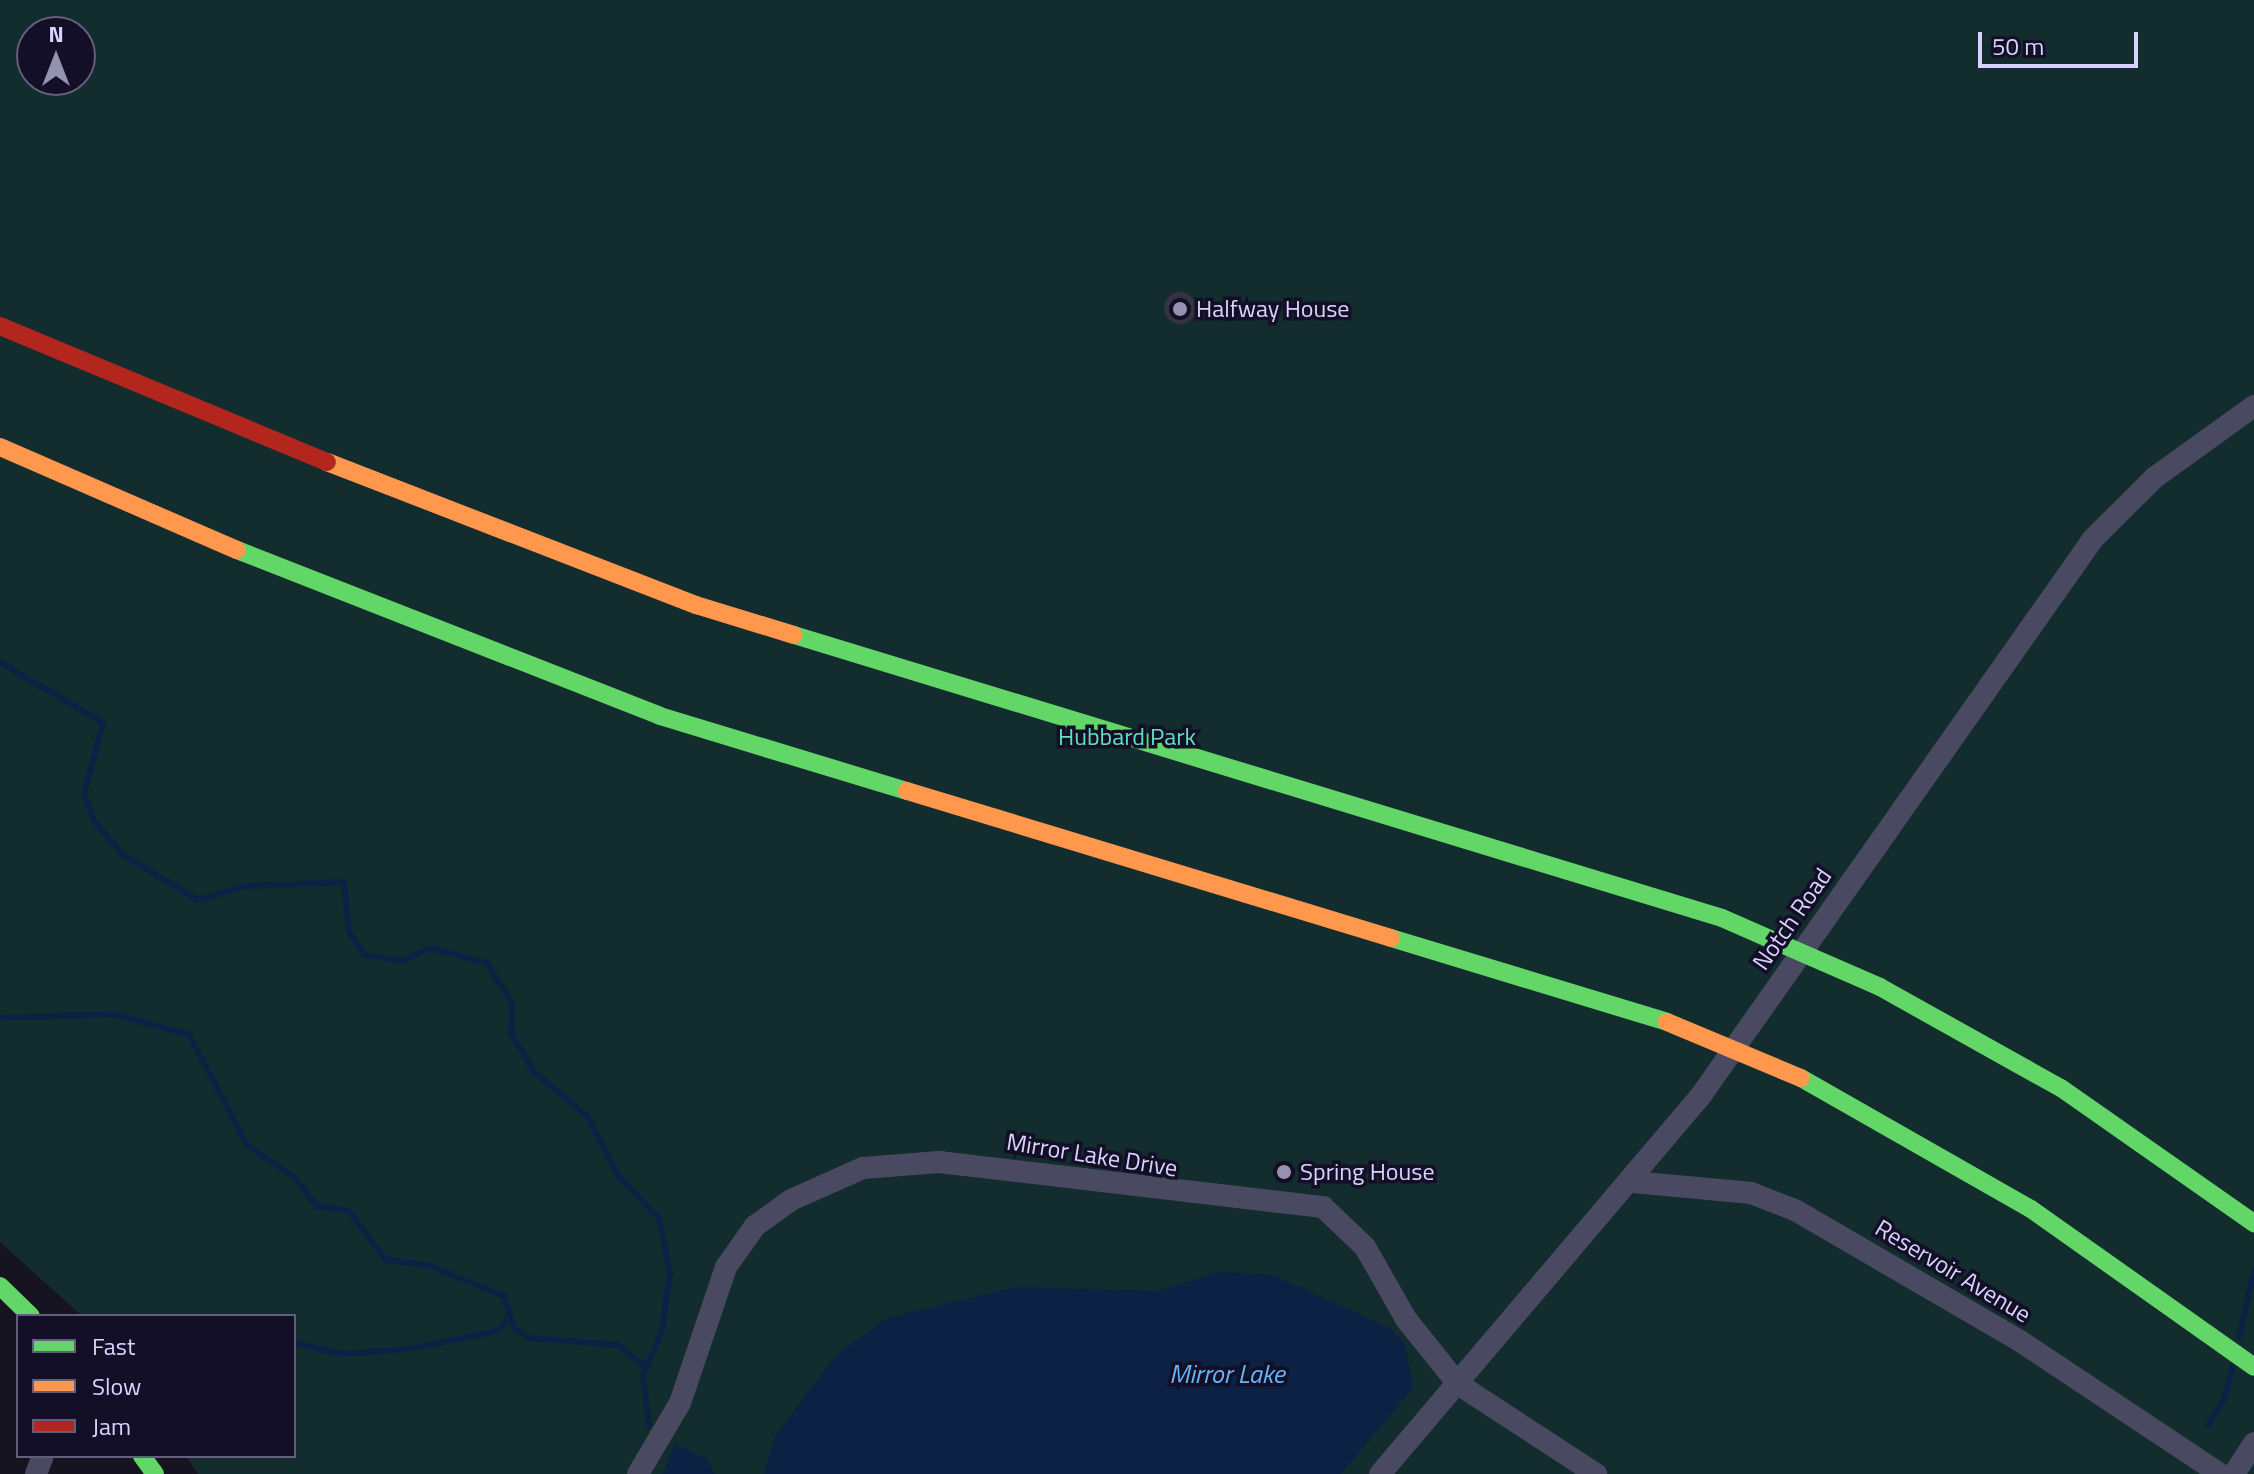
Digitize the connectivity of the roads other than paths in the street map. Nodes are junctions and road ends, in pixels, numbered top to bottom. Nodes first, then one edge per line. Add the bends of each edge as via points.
1 (0, 326) edge
2 (2254, 406) edge
3 (0, 447) edge
4 (1633, 1182) junction
5 (2254, 1223) edge
6 (0, 1286) edge
7 (29, 1314) edge
8 (2254, 1367) edge
9 (1458, 1384) junction
10 (2254, 1443) edge
11 (638, 1474) edge
12 (1380, 1474) edge
13 (1596, 1474) edge
14 (2220, 1474) edge
15 (2234, 1474) edge

1 - 5 main road, bridge via 420,501 710,610 1722,918 1880,987 2020,1063
2 - 4 street, Notch Road via 2154,478 2093,539
3 - 8 main road, bridge via 368,606 660,716 1667,1022 1801,1078 2003,1191
4 - 9 street, Notch Road
4 - 14 street, Reservoir Avenue via 1751,1193 1795,1210 2020,1341
6 - 7 main road
9 - 11 street, Mirror Lake Drive via 1406,1319 1365,1247 1323,1207 1176,1195 1000,1167 898,1162 863,1168 791,1200 736,1248 693,1375
9 - 12 street, Notch Road
9 - 13 street, Mirror Lake Drive
10 - 15 street

